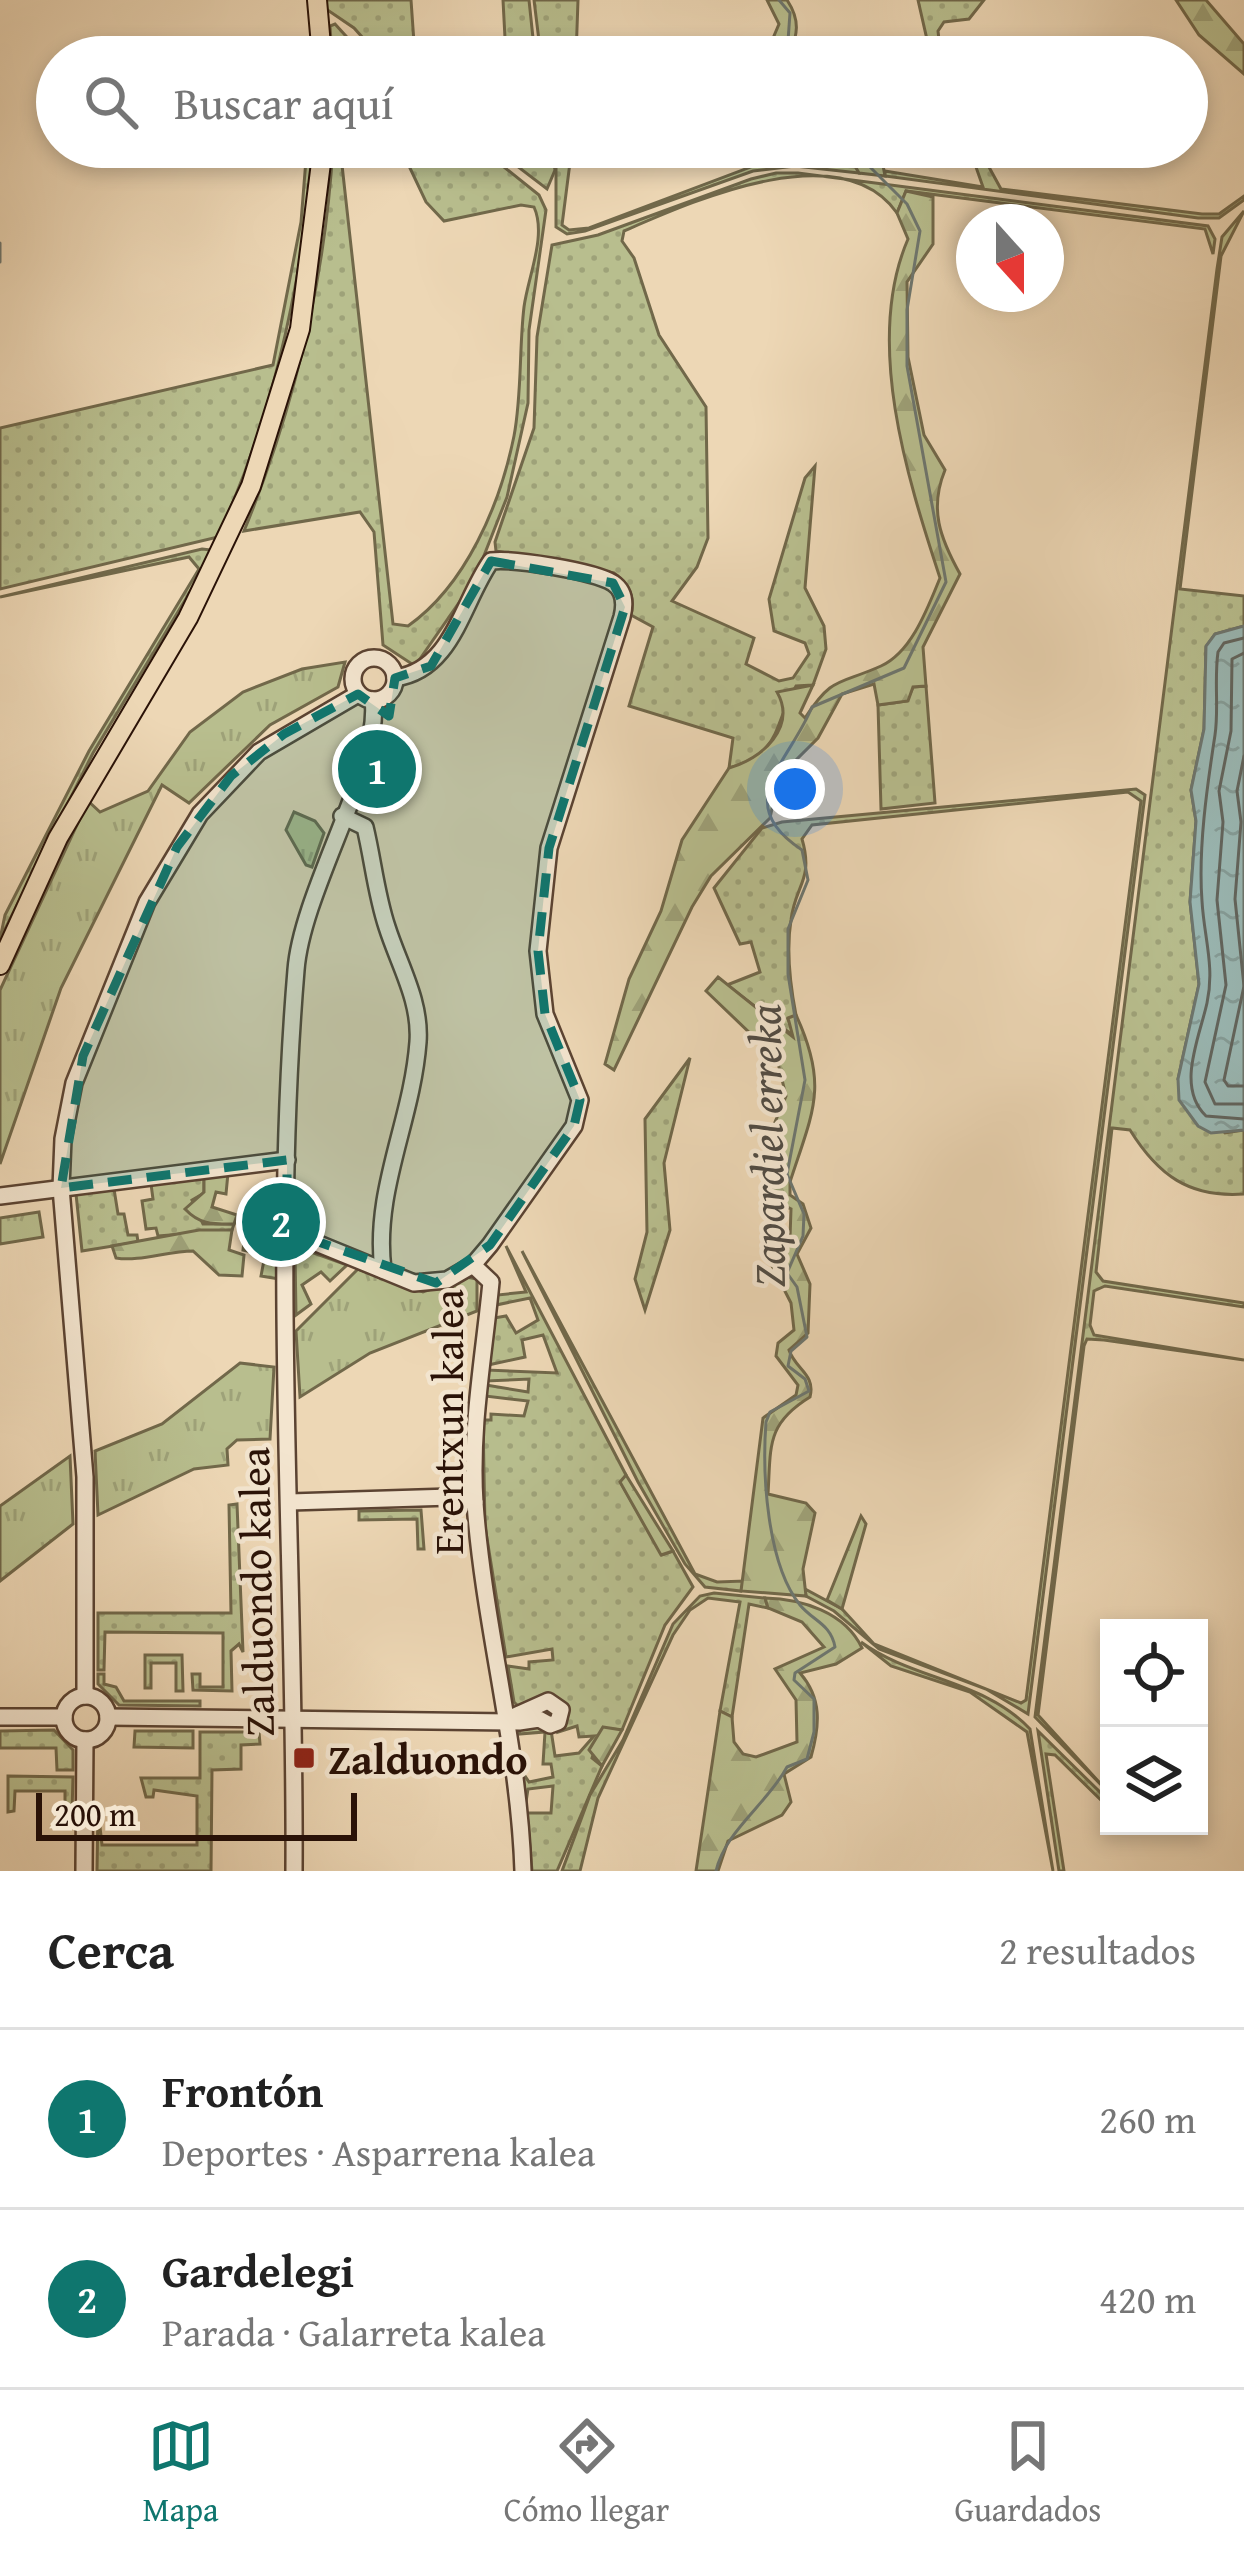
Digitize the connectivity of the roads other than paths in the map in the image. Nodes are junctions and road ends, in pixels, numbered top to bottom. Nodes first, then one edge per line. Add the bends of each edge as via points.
1 (317, 0) edge
2 (320, 36) edge
3 (321, 168) edge
4 (395, 678) junction
5 (366, 697) junction
6 (342, 816) junction
7 (0, 965) edge
8 (287, 1160) junction
9 (61, 1188) junction
10 (0, 1196) edge
11 (287, 1231) junction
12 (473, 1264) junction
13 (383, 1270) junction
14 (290, 1502) junction
15 (475, 1502) junction
16 (85, 1696) junction
17 (0, 1717) edge
18 (64, 1717) junction
19 (108, 1718) junction
20 (294, 1719) junction
21 (508, 1720) junction
22 (85, 1740) junction
23 (84, 1871) edge
24 (294, 1871) edge
25 (523, 1871) edge

1 - 2 main road
3 - 7 main road via 304,309 251,486 188,618 58,838
4 - 5 street via 389,694
4 - 5 street via 387,662 361,662 352,675
4 - 12 street via 431,665 490,561 606,580 620,590 625,607 549,848 538,951 541,998 578,1088 580,1115
5 - 6 street, Zalduondo kalea via 361,764
5 - 9 street via 259,752 177,847 83,1056 67,1113
6 - 8 street, Zalduondo kalea via 300,935
6 - 13 street via 365,826 416,1010 405,1129 380,1214
8 - 9 street
8 - 11 street, Zalduondo kalea
9 - 10 street
9 - 16 street via 85,1478
11 - 13 street
11 - 14 street, Zalduondo kalea
12 - 13 street via 425,1284
12 - 15 street, Erentxun kalea via 491,1282 476,1395
14 - 15 street
14 - 20 street, Zalduondo kalea
15 - 21 street, Erentxun kalea
16 - 18 street
16 - 19 street via 101,1702
17 - 18 street
18 - 22 street via 70,1733
19 - 20 street
19 - 22 street via 99,1736
20 - 21 street
20 - 24 street, Zalduondo kalea
21 - 25 street, Erentxun kalea
22 - 23 street

